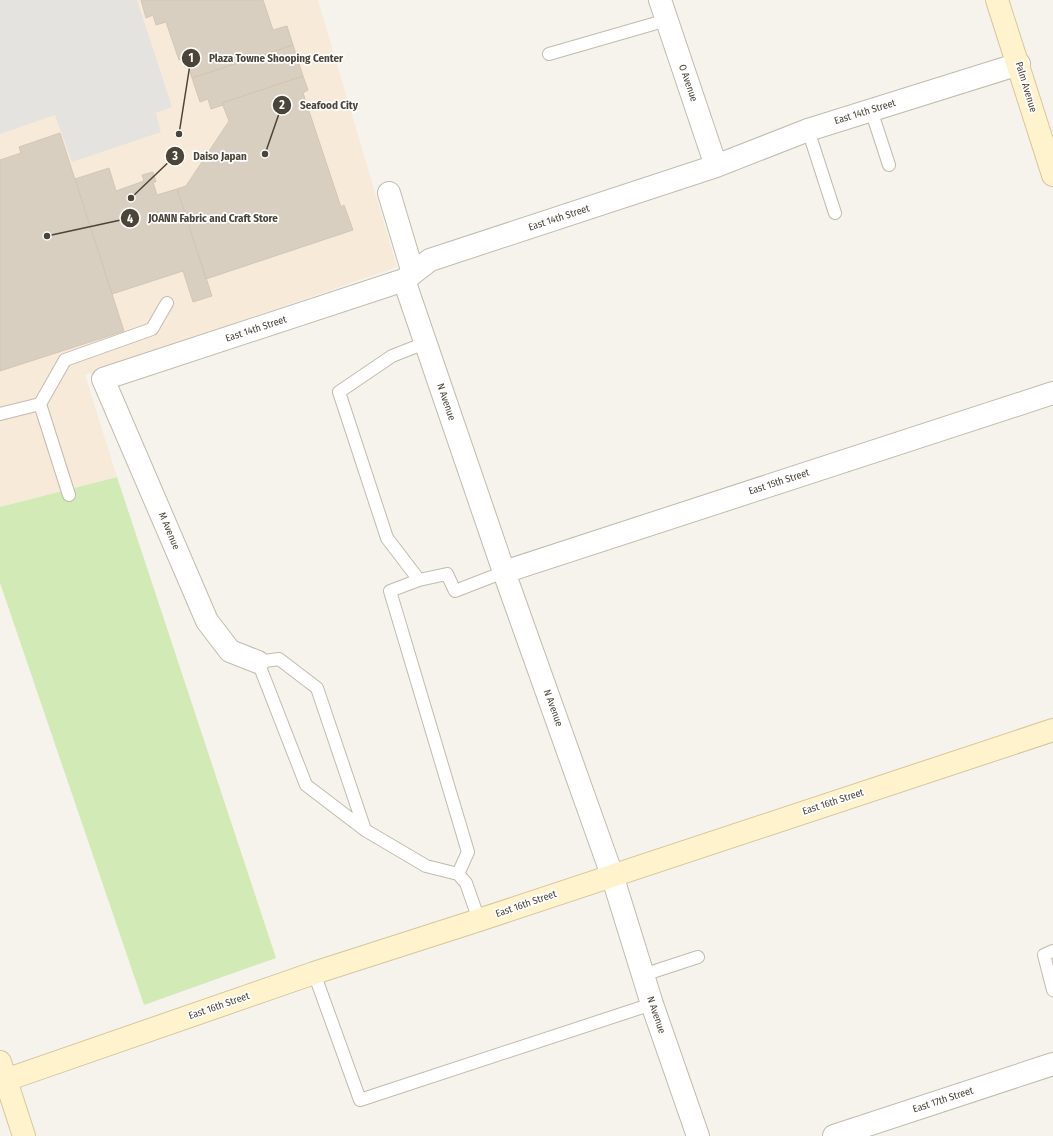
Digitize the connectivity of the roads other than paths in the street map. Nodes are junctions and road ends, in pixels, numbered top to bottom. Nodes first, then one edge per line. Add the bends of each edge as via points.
1 (997, 0) edge
2 (664, 10) edge
3 (549, 54) dead end
4 (1019, 64) junction
5 (871, 110) junction
6 (808, 130) junction
7 (889, 165) dead end
8 (716, 166) junction
9 (1053, 174) edge
10 (389, 193) dead end
11 (834, 213) dead end
12 (409, 277) junction
13 (167, 303) dead end
14 (425, 343) junction
15 (103, 379) joint
16 (1053, 393) edge
17 (40, 404) junction
18 (0, 414) edge
19 (69, 495) dead end
20 (504, 572) junction
21 (419, 580) junction
22 (258, 662) junction
23 (1053, 730) edge
24 (365, 830) junction
25 (458, 874) junction
26 (612, 875) junction
27 (479, 920) junction
28 (1053, 951) edge
29 (698, 957) dead end
30 (314, 973) junction
31 (643, 975) junction
32 (1053, 990) edge
33 (652, 1004) junction
34 (1053, 1064) edge
35 (2, 1075) edge
36 (24, 1136) edge
37 (698, 1136) edge
38 (834, 1136) edge

1 - 4 street, Palm Avenue
2 - 3 lane
2 - 8 street, O Avenue
4 - 5 street, East 14th Street
4 - 9 street, Palm Avenue
5 - 6 street, East 14th Street
5 - 7 lane
6 - 8 street, East 14th Street
6 - 11 lane
8 - 12 street, East 14th Street via 430,260
10 - 12 street, N Avenue
12 - 14 street, N Avenue
12 - 15 street, East 14th Street
13 - 17 lane via 152,329 65,360
14 - 20 street, N Avenue
14 - 21 lane via 392,356 339,392 387,538
15 - 22 street, M Avenue via 207,621 230,651
16 - 20 street, East 15th Street
17 - 18 lane
17 - 19 lane
20 - 21 lane via 455,591 447,574
20 - 26 street, N Avenue
21 - 25 lane via 390,591 468,852
22 - 24 lane via 306,785
22 - 24 lane via 279,659 317,688
23 - 26 street, East 16th Street
24 - 25 lane via 426,866
25 - 27 lane via 466,883
26 - 27 street, East 16th Street
26 - 31 street, N Avenue
27 - 30 street, East 16th Street
28 - 32 lane via 1044,955
29 - 31 lane
30 - 33 lane via 360,1100
30 - 35 street, East 16th Street
31 - 33 street, N Avenue
33 - 37 street, N Avenue
34 - 38 street, East 17th Street
35 - 36 street

